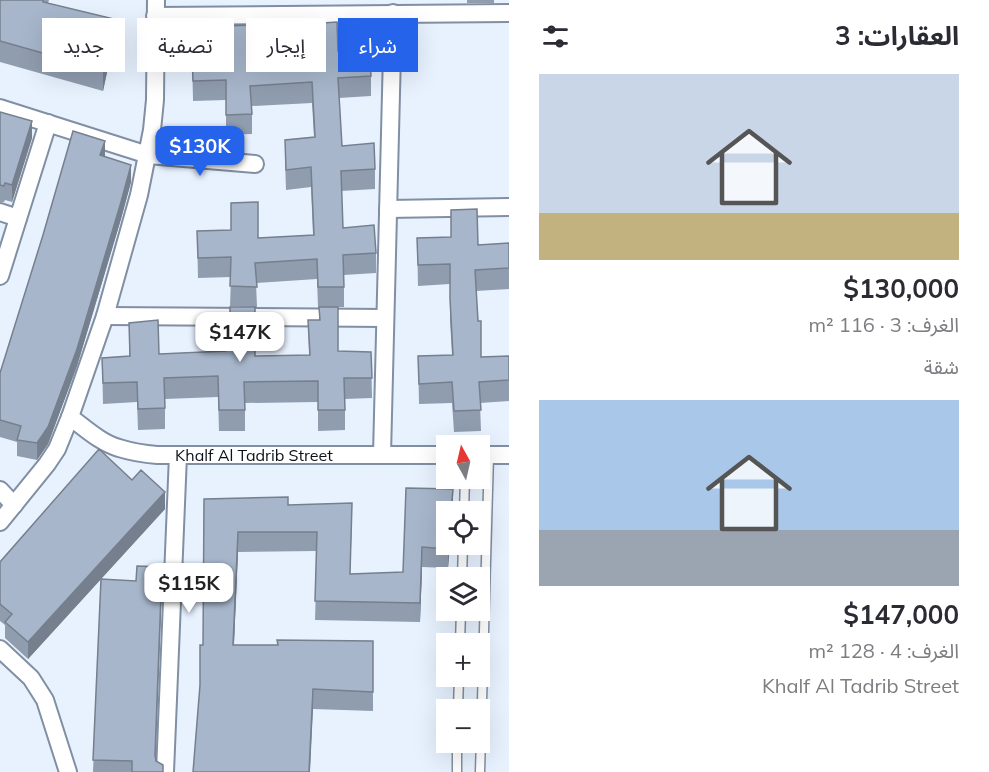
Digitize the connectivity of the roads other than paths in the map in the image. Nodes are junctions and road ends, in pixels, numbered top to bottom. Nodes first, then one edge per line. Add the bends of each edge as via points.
1 (156, 8) edge
2 (402, 9) edge
3 (509, 13) edge
4 (0, 108) edge
5 (48, 123) junction
6 (148, 154) junction
7 (255, 164) dead end
8 (509, 207) edge
9 (388, 209) junction
10 (0, 212) edge
11 (18, 218) junction
12 (0, 276) edge
13 (105, 316) junction
14 (385, 318) junction
15 (70, 417) junction
16 (178, 455) junction
17 (382, 455) junction
18 (436, 455) edge
19 (490, 455) edge
20 (509, 455) edge
21 (484, 489) edge
22 (0, 490) edge
23 (14, 505) junction
24 (0, 522) edge
25 (0, 649) edge
26 (457, 753) edge
27 (68, 772) edge
28 (165, 772) edge
29 (456, 772) edge
30 (480, 772) edge

1 - 2 street
1 - 6 street via 155,100
2 - 3 street
2 - 9 street
4 - 5 street
5 - 6 street
5 - 11 street
6 - 7 street
6 - 13 street
8 - 9 street
9 - 14 street
10 - 11 street
11 - 12 street
13 - 14 street
13 - 15 street
14 - 17 street
15 - 16 street, Khalf Al Tadrib Street via 117,448
15 - 23 street via 53,457
16 - 17 street, Khalf Al Tadrib Street
16 - 28 street
17 - 18 street, Khalf Al Tadrib Street
19 - 20 street
21 - 30 lane
22 - 23 street
23 - 24 street
25 - 27 street via 31,678 45,700
26 - 29 lane

